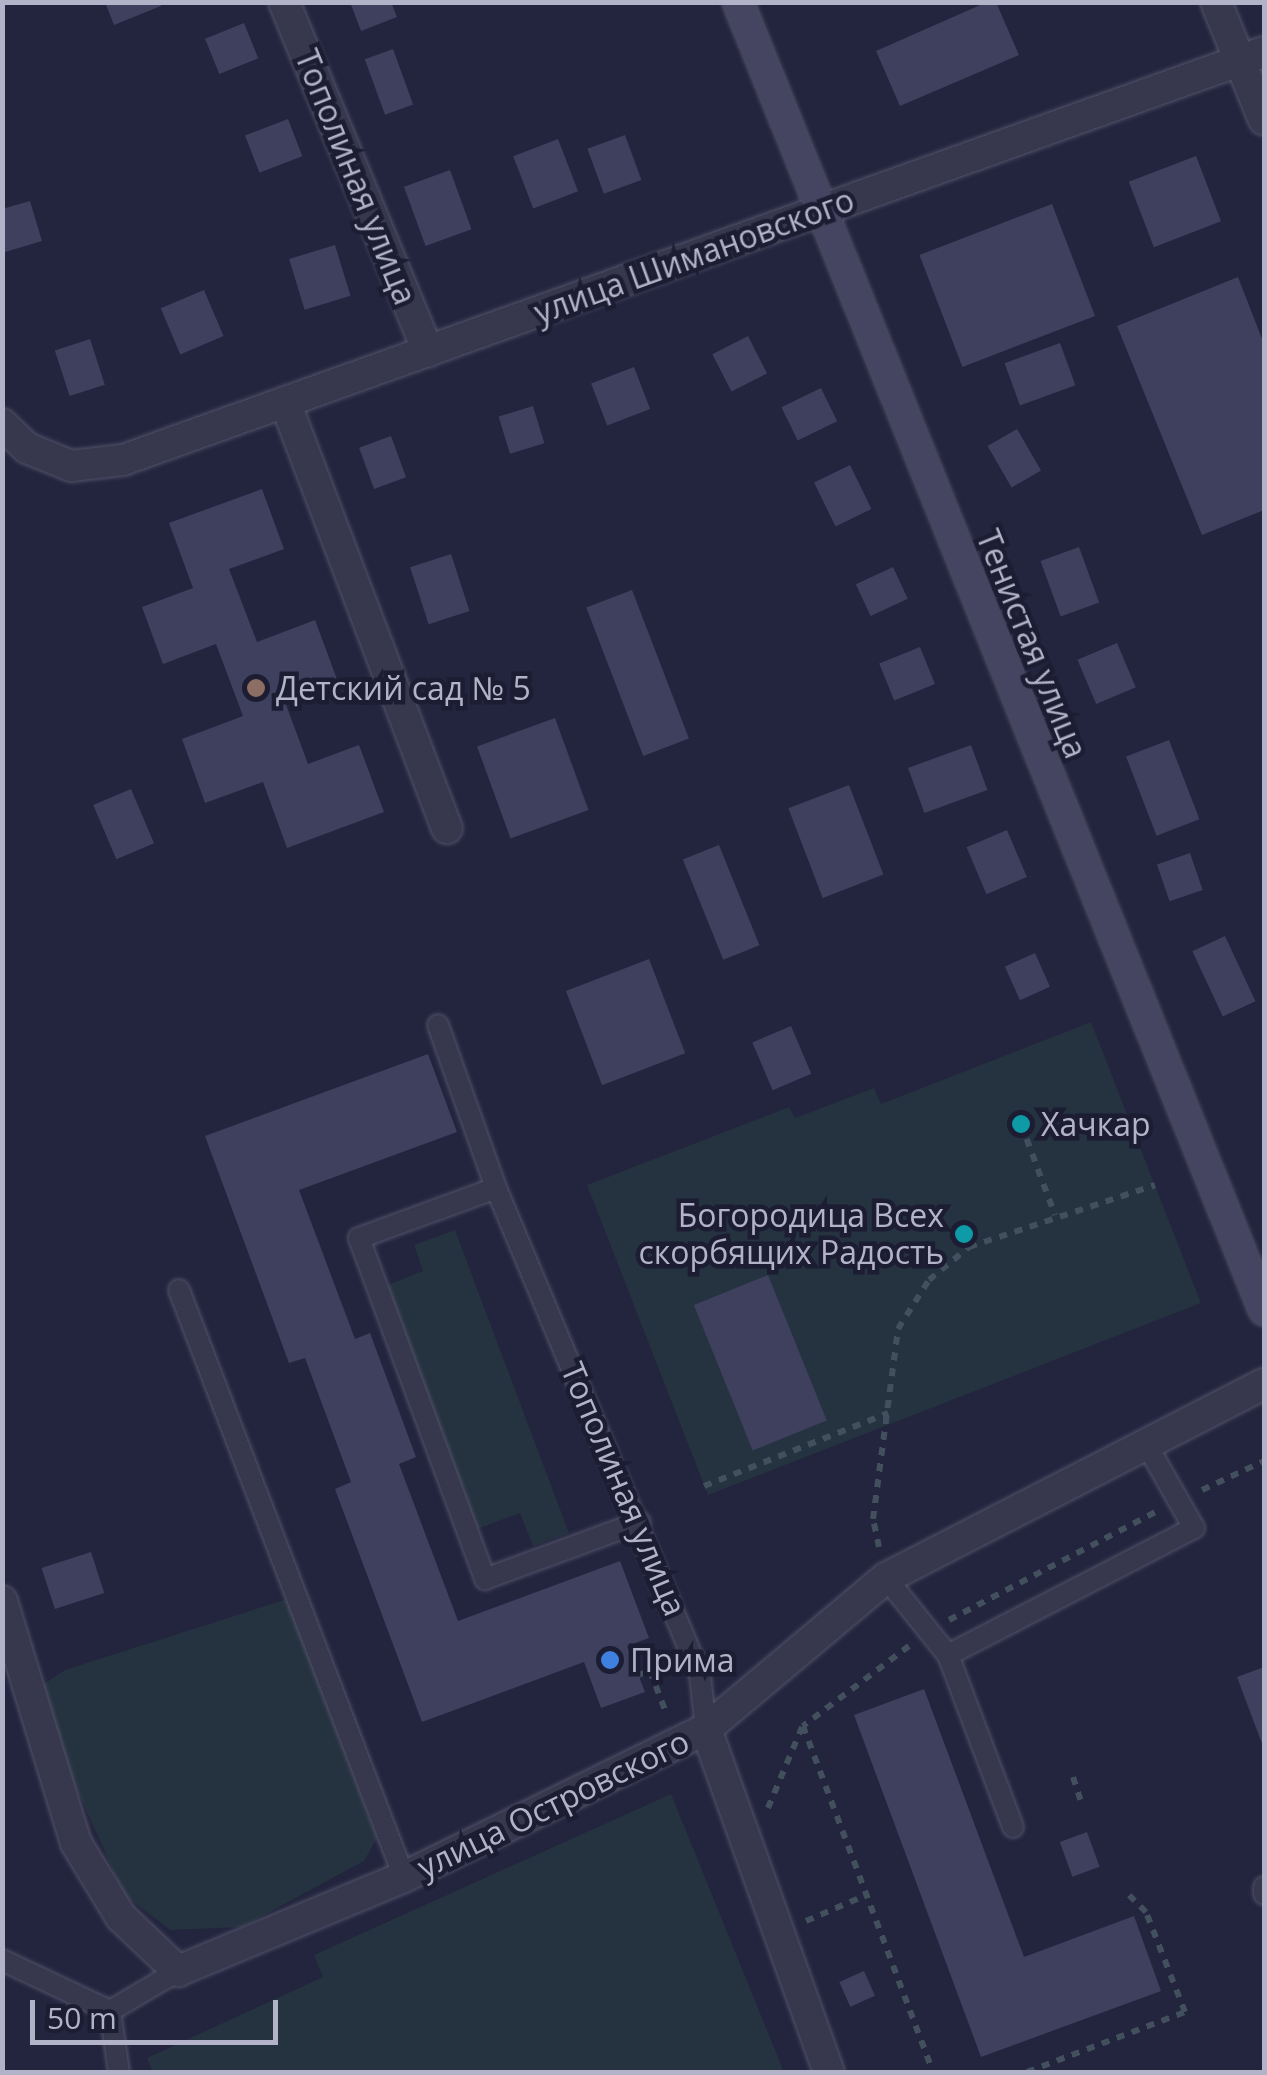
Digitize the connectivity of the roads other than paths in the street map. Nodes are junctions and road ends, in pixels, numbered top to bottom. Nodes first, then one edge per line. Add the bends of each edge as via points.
1 (284, 2) edge
2 (738, 2) edge
3 (1216, 2) edge
4 (1252, 56) edge
5 (1264, 120) edge
6 (820, 211) junction
7 (428, 351) junction
8 (284, 402) junction
9 (2, 424) edge
10 (447, 828) dead end
11 (438, 1025) dead end
12 (496, 1188) junction
13 (180, 1290) dead end
14 (1264, 1310) edge
15 (1264, 1384) edge
16 (1148, 1447) junction
17 (640, 1522) junction
18 (886, 1578) junction
19 (2, 1601) edge
20 (948, 1655) junction
21 (706, 1729) junction
22 (1013, 1827) dead end
23 (404, 1876) junction
24 (2, 1960) edge
25 (178, 1971) junction
26 (110, 2011) junction
27 (119, 2072) edge
28 (829, 2072) edge

1 - 7 street, Тополиная улица
2 - 6 street, Тенистая улица
3 - 4 street
4 - 5 street
4 - 6 street, улица Шимановского
6 - 7 street, улица Шимановского
6 - 14 street, Тенистая улица
7 - 8 street, улица Шимановского
8 - 9 street, улица Шимановского via 123,460 71,466 27,448
8 - 10 street
11 - 12 lane, Тополиная улица
12 - 17 lane, Тополиная улица
12 - 17 lane via 358,1238 485,1579
13 - 23 lane
15 - 16 street, улица Островского
16 - 18 street, улица Островского
16 - 20 lane via 1194,1528
17 - 21 lane, Тополиная улица via 700,1675
18 - 20 lane
18 - 21 street, улица Островского
19 - 25 street via 76,1844 121,1918
20 - 22 lane
21 - 23 street, улица Островского
21 - 28 street, Тополиная улица via 742,1849
23 - 25 street, улица Островского
24 - 26 lane
25 - 26 lane
26 - 27 lane

